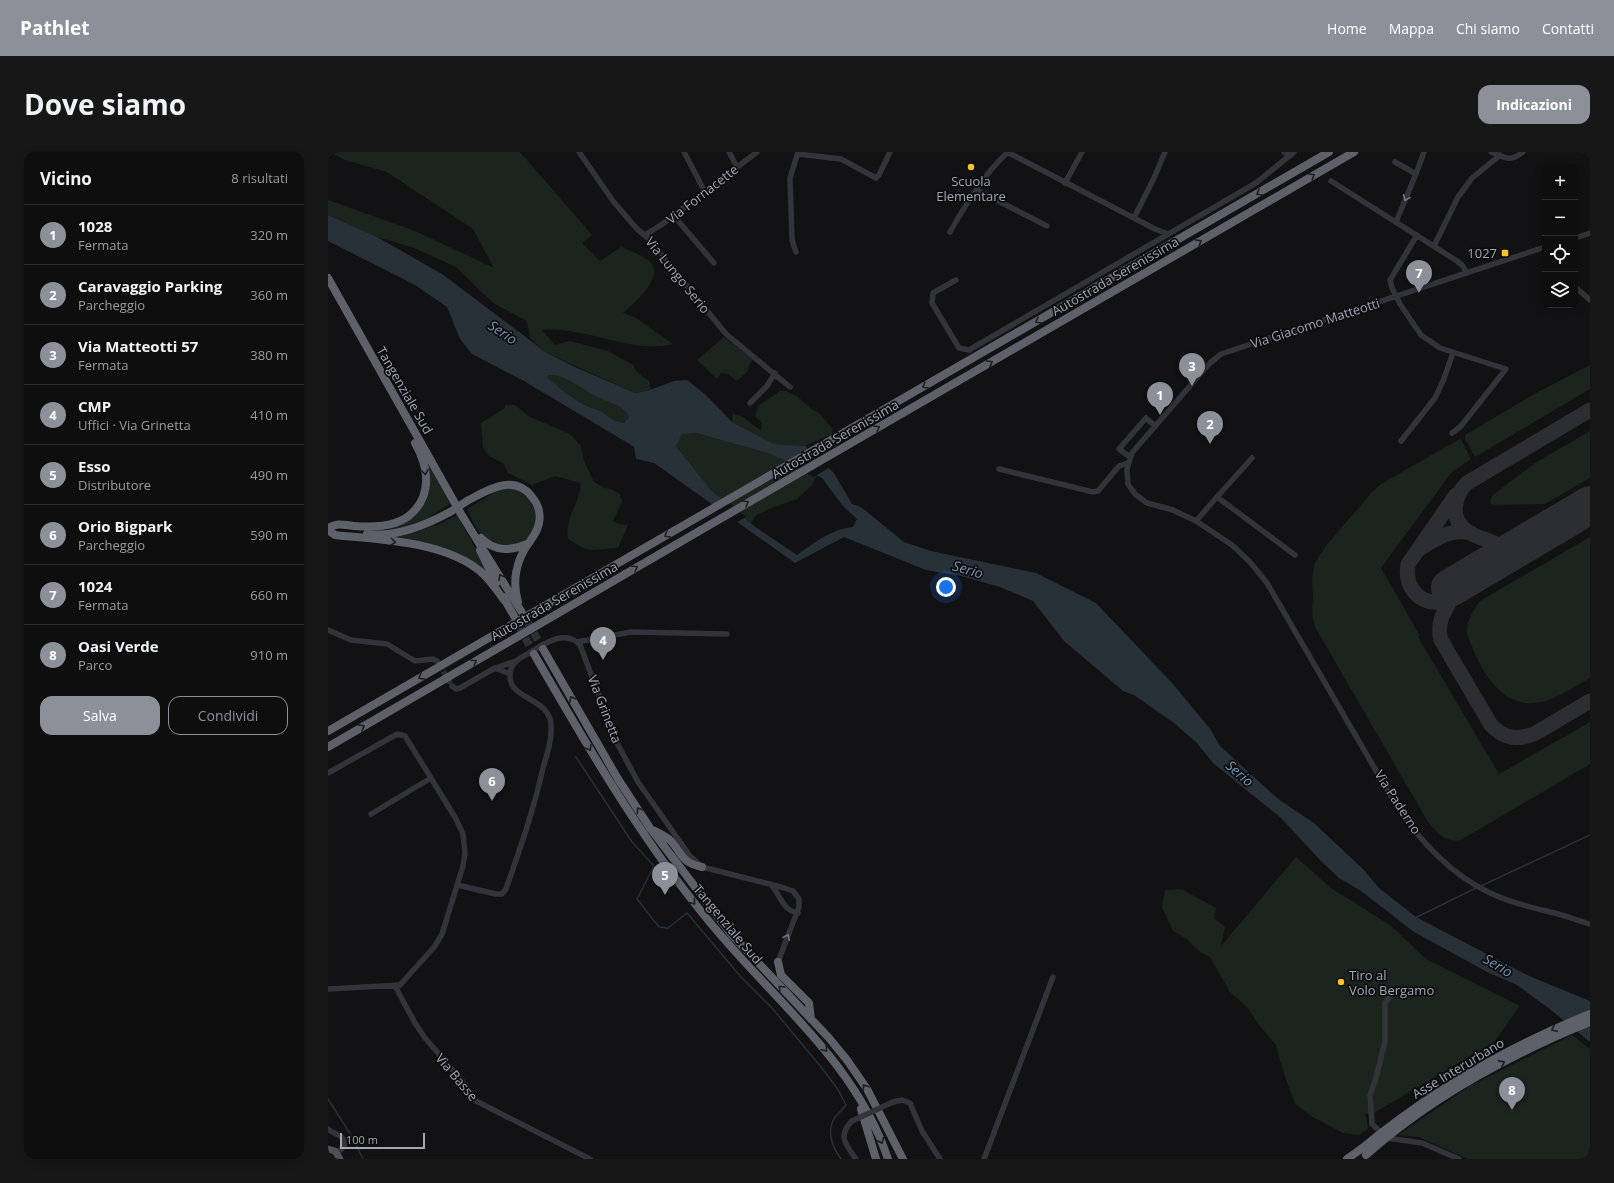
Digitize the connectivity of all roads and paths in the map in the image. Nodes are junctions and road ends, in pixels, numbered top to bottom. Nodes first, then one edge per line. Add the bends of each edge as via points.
1 (579, 152) edge
2 (684, 152) edge
3 (729, 152) edge
4 (757, 152) edge
5 (890, 152) edge
6 (1007, 152) edge
7 (1082, 152) edge
8 (1165, 152) edge
9 (1284, 152) edge
10 (1329, 152) edge
11 (1354, 152) edge
12 (1424, 152) edge
13 (1491, 152) edge
14 (1523, 152) edge
15 (798, 153) edge
16 (1292, 154) edge
17 (1500, 155) junction
18 (1395, 162) dead end
19 (737, 167) junction
20 (1416, 174) junction
21 (1332, 181) dead end
22 (1065, 183) junction
23 (977, 190) junction
24 (705, 192) junction
25 (674, 216) junction
26 (1134, 218) junction
27 (1396, 222) junction
28 (1047, 226) dead end
29 (1155, 229) junction
30 (950, 232) dead end
31 (1590, 233) edge
32 (1168, 234) junction
33 (645, 235) junction
34 (1417, 235) junction
35 (1161, 237) junction
36 (1578, 237) edge
37 (1434, 246) junction
38 (1542, 248) edge
39 (796, 252) dead end
40 (714, 263) dead end
41 (1467, 273) junction
42 (328, 278) edge
43 (956, 280) dead end
44 (1578, 290) edge
45 (1396, 296) junction
46 (1590, 300) edge
47 (1453, 353) junction
48 (775, 373) junction
49 (790, 387) dead end
50 (395, 397) junction
51 (750, 403) dead end
52 (1155, 426) junction
53 (1452, 433) dead end
54 (1401, 441) dead end
55 (1252, 458) dead end
56 (1129, 460) junction
57 (999, 469) dead end
58 (1216, 497) junction
59 (462, 514) junction
60 (1196, 520) junction
61 (328, 529) edge
62 (528, 544) junction
63 (1295, 555) dead end
64 (504, 600) junction
65 (514, 616) tunnel mouth
66 (328, 630) edge
67 (727, 634) dead end
68 (577, 642) junction
69 (543, 649) tunnel mouth
70 (534, 654) tunnel mouth
71 (437, 661) dead end
72 (516, 661) junction
73 (495, 668) junction
74 (510, 674) junction
75 (452, 686) dead end
76 (328, 731) edge
77 (328, 747) edge
78 (328, 773) edge
79 (431, 778) junction
80 (371, 814) dead end
81 (650, 828) junction
82 (702, 867) junction
83 (770, 884) junction
84 (457, 885) junction
85 (798, 913) junction
86 (1590, 924) edge
87 (778, 962) joint
88 (1052, 976) dead end
89 (395, 986) junction
90 (328, 989) edge
91 (1395, 990) dead end
92 (1590, 1014) edge
93 (811, 1019) junction
94 (1590, 1022) edge
95 (861, 1099) junction
96 (328, 1129) edge
97 (890, 1134) junction
98 (328, 1149) edge
99 (1363, 1154) edge
100 (339, 1156) edge
101 (590, 1159) edge
102 (856, 1159) edge
103 (876, 1159) edge
104 (888, 1159) edge
105 (903, 1159) edge
106 (907, 1159) edge
107 (940, 1159) edge
108 (984, 1159) edge
109 (1347, 1159) edge
110 (1459, 1159) edge

1 - 33 street, Via Lungo Serio via 613,201
2 - 24 street
3 - 19 street
4 - 19 street, Via Fornacette
5 - 15 street via 876,178 841,159
6 - 22 street
6 - 23 street
7 - 22 street
8 - 26 street
9 - 16 street
10 -> 76 highway, Autostrada Serenissima
77 -> 11 highway, Autostrada Serenissima
12 - 20 street
13 - 17 street
14 - 17 street via 1519,156 1507,159
15 - 39 street via 790,178 792,240
16 - 32 street via 1256,183
17 - 37 street via 1472,178 1458,197
18 - 20 street
19 - 24 street, Via Fornacette
20 -> 27 street
21 - 27 street
22 - 26 street
23 - 28 street
23 - 30 street
24 - 25 street, Via Fornacette
25 - 33 street, Via Fornacette
25 - 40 street
26 - 29 street
27 - 34 street
29 - 32 street
29 - 35 street
31 - 36 street
32 - 35 street
33 - 48 street, Via Lungo Serio via 726,334
34 - 37 street
34 - 45 street via 1390,280
35 - 43 street via 968,350 959,348 932,303 933,293
37 - 41 street via 1462,265
38 - 41 street, Via Giacomo Matteotti
41 - 45 street, Via Giacomo Matteotti
42 - 50 highway, Tangenziale Sud
44 - 46 street
45 - 47 street via 1421,334 1440,348
45 - 52 street, Via Giacomo Matteotti via 1222,354 1210,363
47 - 53 street via 1506,369 1461,426
47 - 54 street via 1444,381 1435,398
48 - 49 street, Via Lungo Serio
48 - 51 street via 767,386
50 - 59 highway, Tangenziale Sud
50 -> 61 highway via 400,415 420,452 423,463 426,482 422,498 410,515 391,525 367,527 337,524
52 - 56 street, Via Giacomo Matteotti
52 - 56 street via 1146,418 1119,449
55 - 58 street
56 - 57 street, Via Giacomo Matteotti via 1119,466 1098,491 1093,492
56 - 60 street via 1126,469 1128,484 1135,494 1147,503
58 - 60 street
58 - 63 street
59 - 62 highway via 480,538 493,547 507,550
62 -> 59 highway, Tangenziale Sud via 518,562 515,574 517,599 521,611
59 - 64 highway, Tangenziale Sud
60 - 86 street, Via Paderno via 1232,544 1267,583 1410,826 1445,863 1489,893
61 - 62 highway, bridge via 392,534 420,526 496,486 505,484 526,491 539,509 537,530
61 -> 64 highway via 335,535 408,544 450,553 481,572
64 - 65 highway, Tangenziale Sud
66 - 71 street via 351,640 387,644 415,661
67 - 68 street via 631,632
68 - 72 street via 567,638 550,640
68 - 82 street, Via Grinetta via 617,743 638,782 690,856
81 -> 69 highway, Tangenziale Sud via 618,779
70 -> 95 highway, Tangenziale Sud via 608,781 660,858 725,941 825,1048
72 - 73 street
72 - 74 street
73 - 74 street
73 - 75 street via 460,688
74 - 84 street via 517,692 542,706 550,719 550,739 541,777 528,826 505,891 496,894
78 - 79 street via 398,734 405,736
79 - 80 street
79 - 84 street via 463,834 465,853
81 - 82 highway via 670,840 686,862
93 -> 81 highway, Tangenziale Sud via 732,935
82 - 83 street
83 - 85 street via 784,907
83 - 85 street via 796,894 800,903
84 - 89 street via 442,934 435,946 404,982
87 -> 85 street
87 - 93 highway via 782,975 808,1003
88 - 108 street
89 - 90 street
89 - 101 street, Via Basse via 414,1023 476,1101
91 - 110 street via 1385,1003 1385,1041 1370,1095 1372,1124 1387,1138 1422,1143
92 -> 99 highway, Asse Interurbano, bridge via 1514,1048 1451,1084 1388,1126
97 -> 93 highway, Tangenziale Sud via 867,1089 842,1054
99 -> 94 highway, Asse Interurbano, bridge via 1464,1084 1540,1043
95 - 103 highway via 861,1108
95 -> 104 highway, Tangenziale Sud
96 - 100 street via 344,1139
97 - 105 highway
97 - 106 highway
98 - 100 main road via 333,1149
99 - 109 highway, Asse Interurbano
102 - 107 street, bridge via 844,1138 843,1133 847,1126 852,1121 902,1100 910,1103 922,1131

